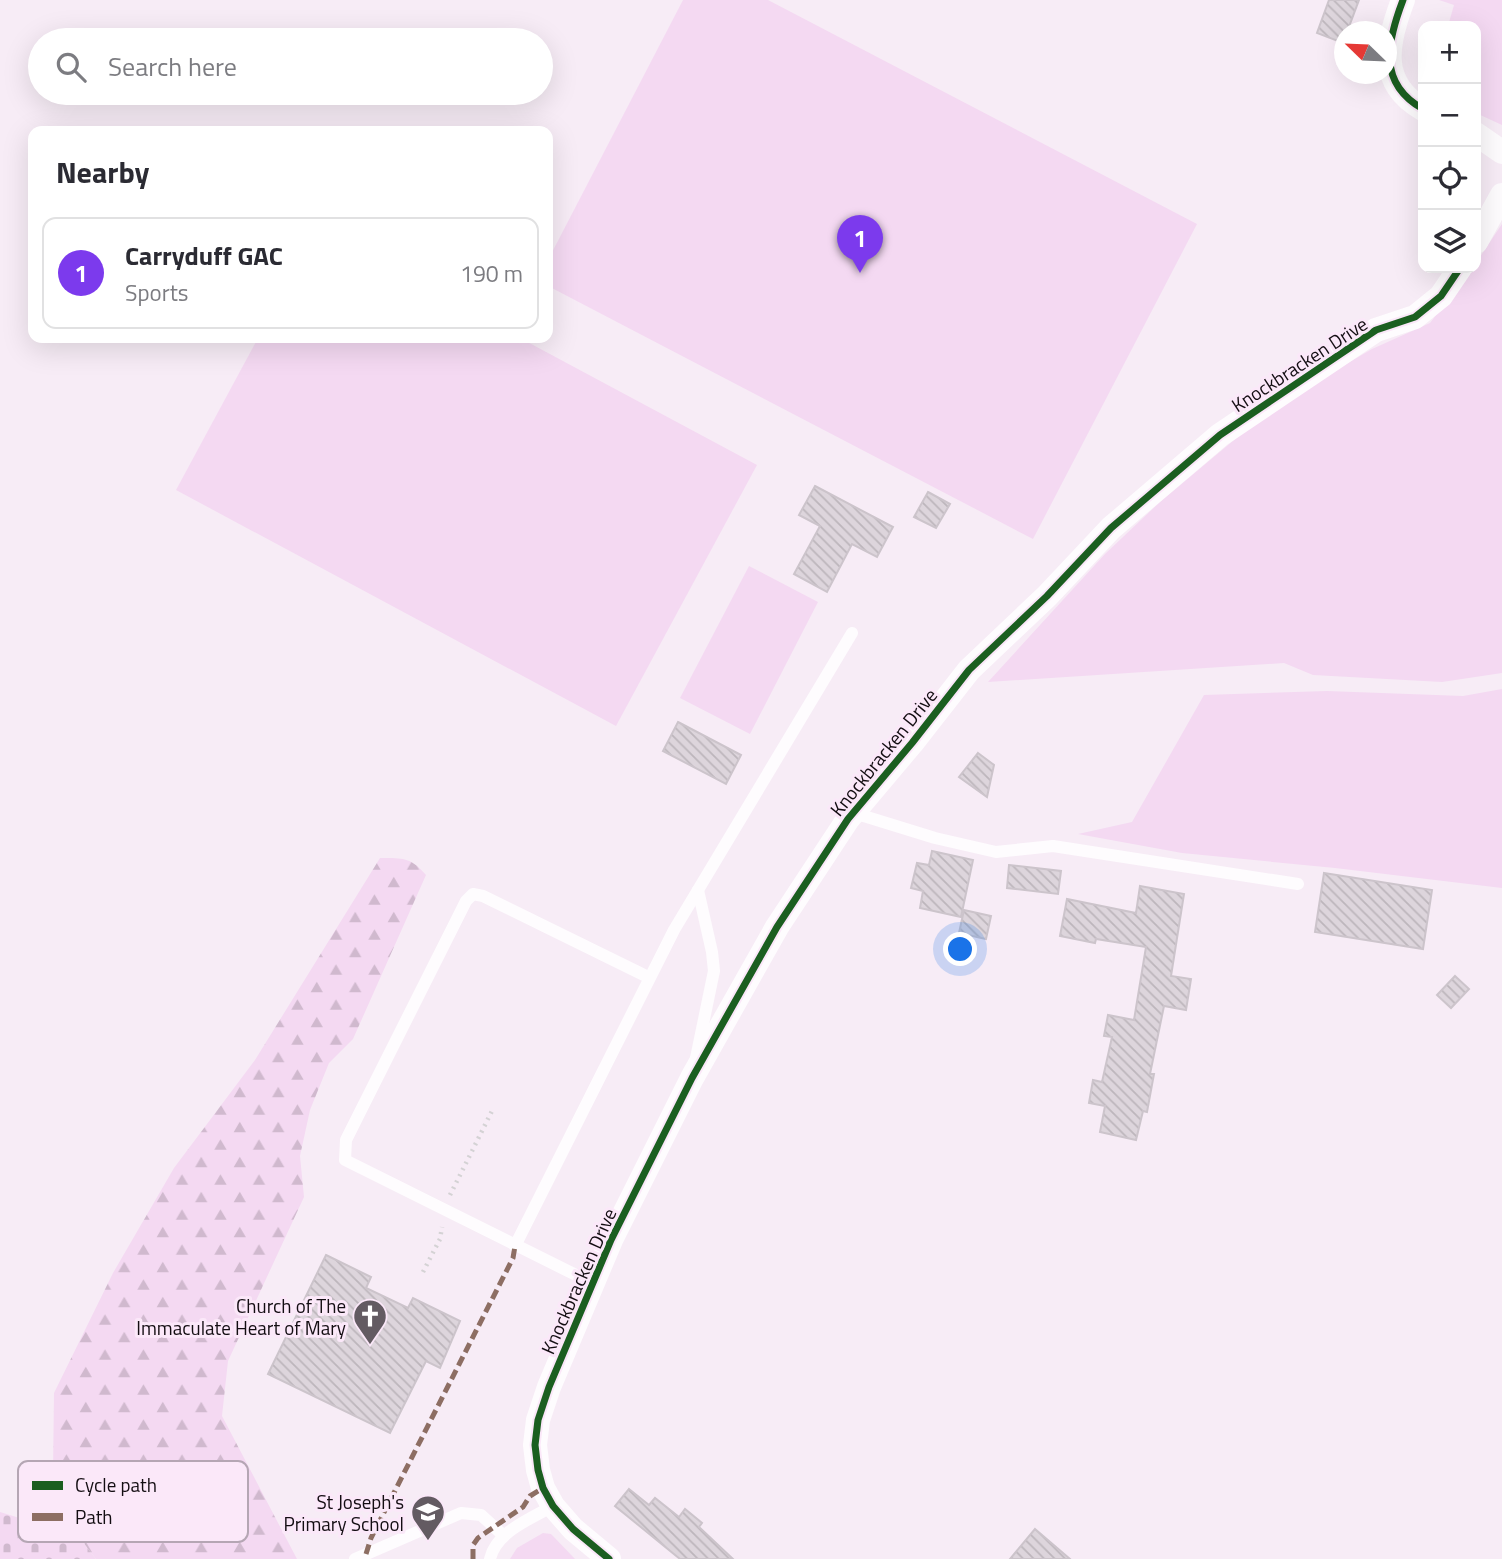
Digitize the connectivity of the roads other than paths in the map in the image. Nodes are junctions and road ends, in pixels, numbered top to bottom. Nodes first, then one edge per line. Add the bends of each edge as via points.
1 (1403, 0) edge
2 (1418, 105) edge
3 (1481, 137) edge
4 (1502, 152) edge
5 (1502, 195) edge
6 (1481, 233) edge
7 (1457, 273) edge
8 (852, 633) dead end
9 (854, 813) junction
10 (1298, 884) dead end
11 (698, 890) junction
12 (648, 977) junction
13 (692, 1078) junction
14 (515, 1246) junction
15 (592, 1283) junction
16 (553, 1506) junction
17 (504, 1536) junction
18 (355, 1559) edge
19 (490, 1559) edge
20 (609, 1559) edge

1 - 2 street via 1389,47 1390,70 1398,89
3 - 4 street
5 - 6 street
7 - 9 street, Knockbracken Drive via 1441,296 1415,317 1376,330 1231,427 1111,528 969,670
8 - 11 lane
9 - 10 lane via 996,852 1053,846
9 - 13 street, Knockbracken Drive via 777,927
11 - 12 lane
11 - 13 lane via 714,971
12 - 14 lane
12 - 14 lane via 473,894 346,1140 345,1160
13 - 15 street, Knockbracken Drive
14 - 15 lane
15 - 16 street, Knockbracken Drive via 538,1420 538,1470
16 - 17 lane
16 - 20 street, Knockbracken Drive
17 - 18 lane via 481,1515 461,1513
17 - 19 lane via 493,1546

